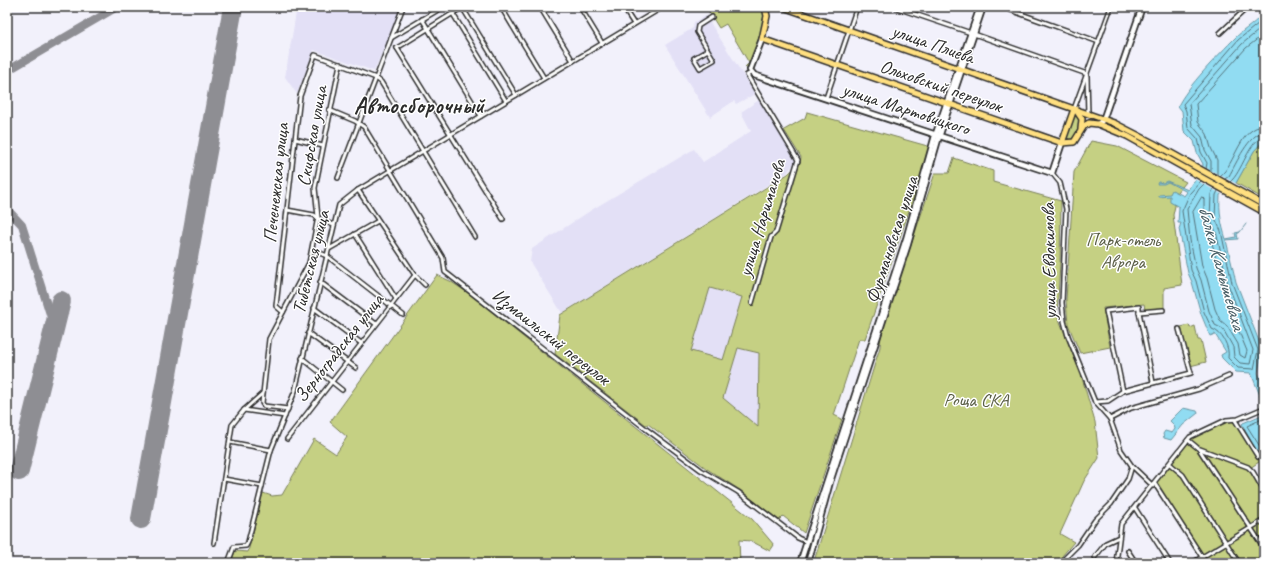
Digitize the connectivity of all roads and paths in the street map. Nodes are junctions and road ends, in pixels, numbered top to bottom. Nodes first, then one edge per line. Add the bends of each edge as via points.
1 (403, 7) edge
2 (443, 7) edge
3 (463, 7) edge
4 (501, 7) edge
5 (540, 7) edge
6 (580, 7) edge
7 (623, 7) edge
8 (663, 7) edge
9 (765, 7) edge
10 (783, 7) edge
11 (857, 7) edge
12 (894, 7) edge
13 (980, 7) edge
14 (983, 7) edge
15 (1002, 7) edge
16 (1111, 7) edge
17 (1142, 7) edge
18 (1248, 7) edge
19 (453, 14) junction
20 (712, 17) dead end
21 (422, 19) junction
22 (634, 24) junction
23 (428, 29) junction
24 (849, 30) junction
25 (1220, 33) dead end
26 (972, 34) junction
27 (391, 38) junction
28 (762, 39) junction
29 (1099, 42) junction
30 (602, 43) junction
31 (389, 44) junction
32 (396, 48) junction
33 (708, 50) junction
34 (573, 61) junction
35 (340, 64) junction
36 (837, 65) junction
37 (960, 69) junction
38 (751, 73) junction
39 (1086, 74) junction
40 (376, 78) junction
41 (544, 78) junction
42 (516, 95) junction
43 (826, 98) junction
44 (506, 101) junction
45 (948, 104) junction
46 (1075, 109) junction
47 (329, 110) junction
48 (1088, 114) junction
49 (481, 116) junction
50 (1101, 123) junction
51 (359, 124) junction
52 (1081, 129) junction
53 (451, 134) junction
54 (938, 134) junction
55 (295, 139) junction
56 (1062, 143) junction
57 (323, 146) junction
58 (422, 151) junction
59 (389, 171) junction
60 (1052, 173) junction
61 (338, 178) dead end
62 (358, 190) junction
63 (1264, 205) edge
64 (286, 210) junction
65 (1264, 212) edge
66 (318, 217) junction
67 (503, 219) dead end
68 (378, 221) junction
69 (334, 225) junction
70 (355, 234) junction
71 (475, 237) dead end
72 (328, 249) junction
73 (313, 250) junction
74 (327, 256) junction
75 (414, 275) junction
76 (320, 282) junction
77 (425, 285) dead end
78 (396, 299) junction
79 (752, 303) dead end
80 (391, 305) junction
81 (314, 308) junction
82 (1163, 310) dead end
83 (283, 312) junction
84 (1139, 312) junction
85 (403, 315) dead end
86 (376, 324) junction
87 (1179, 329) dead end
88 (308, 333) junction
89 (361, 343) junction
90 (302, 358) junction
91 (346, 361) junction
92 (356, 368) dead end
93 (1230, 376) dead end
94 (332, 380) junction
95 (1153, 382) junction
96 (342, 390) dead end
97 (1123, 391) junction
98 (263, 393) junction
99 (1094, 402) junction
100 (1264, 408) edge
101 (288, 409) junction
102 (244, 410) junction
103 (285, 416) junction
104 (1110, 419) junction
105 (1235, 420) junction
106 (287, 439) dead end
107 (1188, 440) junction
108 (230, 442) junction
109 (1199, 449) junction
110 (271, 450) junction
111 (1258, 457) dead end
112 (1170, 464) junction
113 (1132, 466) junction
114 (224, 479) junction
115 (828, 481) junction
116 (1154, 485) junction
117 (262, 486) junction
118 (1264, 490) edge
119 (1135, 508) junction
120 (1264, 520) edge
121 (1252, 528) junction
122 (1119, 537) junction
123 (807, 542) junction
124 (214, 543) dead end
125 (1227, 543) junction
126 (814, 544) junction
127 (1264, 548) edge
128 (1128, 551) dead end
129 (1095, 557) dead end
130 (1202, 557) junction
131 (228, 563) edge
132 (800, 563) edge
133 (808, 563) edge
134 (1060, 563) edge
135 (1116, 563) edge
136 (1136, 563) edge
137 (1170, 563) edge
138 (1192, 563) edge
139 (1206, 563) edge
140 (1239, 563) edge

1 - 27 street
2 - 21 street
3 - 19 street
3 - 42 street
4 - 41 street
5 - 34 street
6 - 30 street
7 - 22 street
8 - 22 street, Тибетская улица
9 - 28 main road via 767,16
10 - 24 main road, улица Плиева
11 - 24 street
12 - 26 street
13 - 26 main road, Фурмановская улица
14 - 26 main road, Фурмановская улица
15 - 29 street
16 - 29 street
17 - 50 main road
18 - 25 street
19 - 23 street
19 - 44 street
20 - 33 street via 698,26 697,32
21 - 23 street
21 - 27 street
22 - 30 street, Тибетская улица
23 - 32 street
23 - 49 street
24 - 36 street
24 - 37 main road, улица Плиева
26 - 37 main road, Фурмановская улица
26 - 39 street
27 - 31 street
28 - 36 main road, Ольховский переулок
28 - 38 main road
29 - 39 street
30 - 34 street, Тибетская улица
31 - 32 street
31 - 40 street
32 - 53 street
33 - 33 street via 714,60 700,68 694,58
34 - 41 street, Тибетская улица
35 - 40 street
35 - 47 street, Скифская улица
35 - 55 street, Печенежская улица via 315,55 301,91
36 - 43 street
36 - 45 main road, Ольховский переулок
37 - 45 main road, Фурмановская улица
37 - 46 main road, улица Плиева
38 - 43 main road, улица Мартовицкого
38 - 79 street, улица Нариманова via 747,75 798,160 776,232 771,237
39 - 46 street
39 - 48 street
40 - 51 street
40 - 58 street via 381,82
41 - 42 street, Тибетская улица
42 - 44 street, Тибетская улица
43 - 54 main road, улица Мартовицкого
44 - 49 street, Тибетская улица
45 - 54 main road, Фурмановская улица
45 - 56 main road, Ольховский переулок
46 - 48 main road, улица Плиева
46 - 52 main road via 1082,119
46 - 56 main road
47 - 51 street, Измаильский переулок
47 - 57 street, Скифская улица
48 - 50 main road, улица Плиева
49 - 53 street, Тибетская улица
50 - 52 main road via 1090,124
50 - 63 main road via 1130,130
50 - 65 main road
51 - 59 street, Измаильский переулок via 364,127
51 - 61 street
52 - 56 main road via 1074,142
53 - 58 street, Тибетская улица
53 - 67 street
54 - 60 main road, улица Мартовицкого
54 - 115 main road, Фурмановская улица via 908,244
55 - 57 street
55 - 64 street, Печенежская улица
56 - 60 main road
57 - 66 street, Скифская улица via 315,188
58 - 59 street, Тибетская улица
58 - 71 street
59 - 62 street, Тибетская улица
59 - 123 street, Измаильский переулок via 443,258 449,275 652,434
60 - 99 street, улица Евдокимова via 1060,183 1066,209 1062,303 1064,320
62 - 68 street
62 - 69 street, Тибетская улица via 339,205
64 - 66 street
64 - 83 street, Печенежская улица via 276,306
66 - 69 street
66 - 73 street, Скифская улица
68 - 70 street
68 - 75 street
69 - 72 street, Тибетская улица
70 - 72 street
70 - 78 street
72 - 74 street, Тибетская улица
73 - 74 street
73 - 83 street, Скифская улица via 309,263
74 - 76 street, Тибетская улица
74 - 80 street
75 - 77 street
75 - 78 street, Зерноградская улица
76 - 81 street, Тибетская улица
76 - 86 street
78 - 80 street, Зерноградская улица
80 - 85 street
80 - 86 street, Зерноградская улица
81 - 88 street, Тибетская улица
81 - 89 street
82 - 84 street
83 - 98 street, Скифская улица via 269,339
84 - 95 street
84 - 97 street via 1139,307 1106,311
86 - 89 street, Зерноградская улица
87 - 95 street via 1191,373
88 - 90 street, Тибетская улица
88 - 91 street
89 - 91 street, Зерноградская улица
90 - 94 street
90 - 101 street, Тибетская улица
91 - 92 street
91 - 94 street, Зерноградская улица
93 - 104 street via 1199,389 1131,408
94 - 96 street
94 - 106 street, Зерноградская улица
95 - 97 street
97 - 99 street via 1108,401
98 - 101 street via 264,406
98 - 102 street
99 - 104 street, улица Евдокимова
100 - 105 street
101 - 103 street, Тибетская улица
102 - 103 street
102 - 108 street via 232,425
103 - 110 street, Тибетская улица
104 - 113 street, улица Евдокимова via 1121,450
105 - 107 street via 1226,420
105 - 111 street
107 - 109 street
107 - 112 street
108 - 110 street
108 - 114 street
109 - 118 street via 1248,467
109 - 121 street
110 - 117 street, Тибетская улица
112 - 116 street
112 - 125 street via 1183,475
113 - 116 street, улица Евдокимова
113 - 134 street via 1128,479 1111,504
114 - 117 street
114 - 124 street
115 - 123 main road
115 - 126 main road
116 - 119 street
116 - 130 street, улица Евдокимова
117 - 131 street, Тибетская улица via 248,542 246,546 234,547
119 - 122 street via 1121,524
119 - 137 street
120 - 121 street
121 - 125 street
121 - 127 street
122 - 129 street via 1106,543
122 - 135 street
123 - 126 main road
123 - 132 main road
125 - 130 street
125 - 140 street
126 - 133 main road
128 - 136 street
130 - 138 street
130 - 139 street, улица Евдокимова

